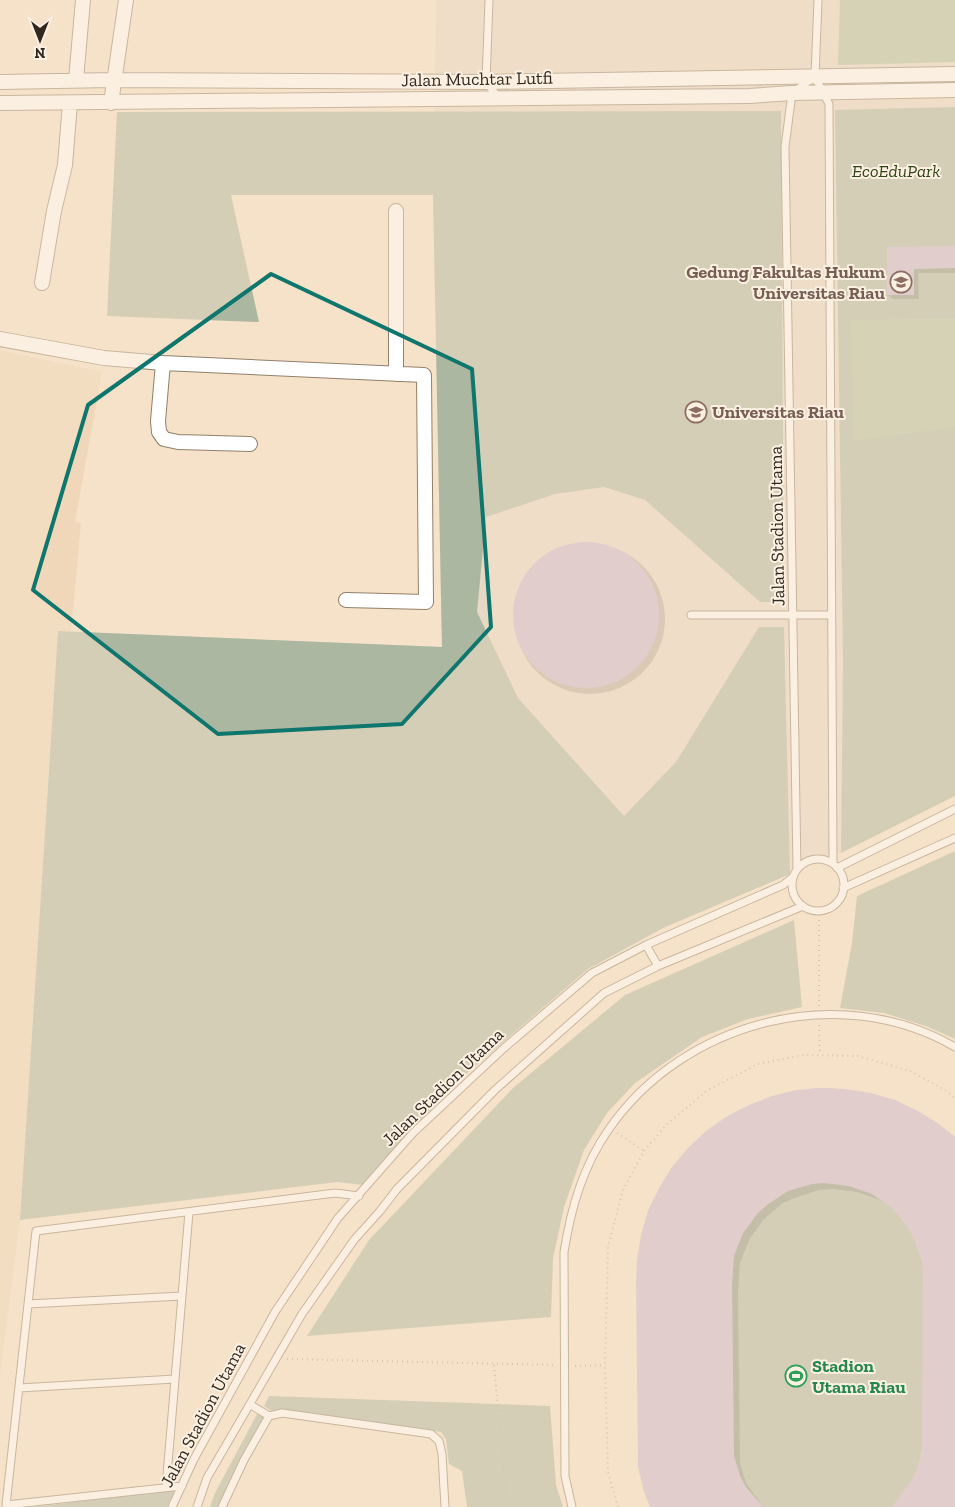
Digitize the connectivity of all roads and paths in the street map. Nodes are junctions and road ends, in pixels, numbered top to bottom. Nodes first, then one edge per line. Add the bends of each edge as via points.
1 (84, 0) edge
2 (126, 0) edge
3 (489, 0) edge
4 (818, 0) edge
5 (955, 74) edge
6 (815, 77) junction
7 (76, 80) junction
8 (113, 80) junction
9 (0, 82) edge
10 (486, 82) junction
11 (955, 90) edge
12 (823, 92) junction
13 (792, 93) junction
14 (498, 98) junction
15 (0, 103) edge
16 (70, 103) junction
17 (111, 103) junction
18 (396, 211) dead end
19 (42, 283) dead end
20 (0, 339) edge
21 (163, 363) junction
22 (396, 374) junction
23 (250, 444) dead end
24 (346, 600) dead end
25 (793, 614) junction
26 (831, 614) junction
27 (691, 615) dead end
28 (955, 809) edge
29 (955, 838) edge
30 (835, 866) junction
31 (797, 869) junction
32 (793, 877) junction
33 (843, 888) junction
34 (803, 906) junction
35 (819, 910) junction
36 (646, 945) junction
37 (658, 966) junction
38 (819, 1015) junction
39 (820, 1031) dead end
40 (955, 1047) edge
41 (820, 1054) junction
42 (955, 1098) edge
43 (609, 1128) junction
44 (644, 1151) junction
45 (359, 1196) junction
46 (189, 1212) junction
47 (182, 1296) junction
48 (28, 1304) junction
49 (278, 1358) junction
50 (494, 1365) junction
51 (605, 1365) junction
52 (564, 1366) junction
53 (175, 1379) junction
54 (19, 1388) junction
55 (251, 1405) junction
56 (269, 1416) junction
57 (182, 1486) junction
58 (166, 1487) junction
59 (172, 1507) edge
60 (197, 1507) edge
61 (222, 1507) edge
62 (445, 1507) edge
63 (507, 1507) edge
64 (572, 1507) edge
65 (618, 1507) edge

1 - 7 street
2 - 8 street
3 - 10 lane
4 - 6 lane
5 - 6 street, Jalan Muchtar Lutfi
6 - 10 street, Jalan Muchtar Lutfi
6 - 12 lane
6 - 13 lane
7 - 8 street, Jalan Muchtar Lutfi
7 - 9 street, Jalan Muchtar Lutfi
8 - 10 street, Jalan Muchtar Lutfi
8 - 17 street
10 - 14 lane
11 - 12 street, Jalan Muchtar Lutfi
12 - 13 street, Jalan Muchtar Lutfi
12 - 26 lane via 829,104
13 - 14 street, Jalan Muchtar Lutfi
13 - 25 lane, Jalan Stadion Utama via 785,147
14 - 17 street, Jalan Muchtar Lutfi
15 - 16 street, Jalan Muchtar Lutfi
16 - 17 street, Jalan Muchtar Lutfi
16 - 19 street via 65,165
18 - 22 street
20 - 21 street via 104,358
21 - 22 street
21 - 23 street via 158,422 164,439
22 - 24 street via 424,375 426,602
25 - 26 lane
25 - 27 lane
25 - 31 lane, Jalan Stadion Utama
26 - 30 lane
28 - 30 lane
29 - 33 lane
30 - 31 lane via 820,859 811,860
30 - 33 lane
31 - 32 lane
32 - 34 lane via 793,893
32 - 36 lane, Jalan Stadion Utama via 783,885
33 - 35 lane via 835,904
34 - 35 lane
34 - 37 lane, Jalan Stadion Utama
35 - 38 path
36 - 37 lane
36 - 45 lane, Jalan Stadion Utama via 592,973 504,1048 412,1134
37 - 49 lane, Jalan Stadion Utama via 604,992 495,1090 397,1189 354,1240 302,1314
38 - 40 lane via 854,1016 888,1022 921,1031
38 - 43 lane via 784,1018 750,1026 688,1054 659,1074
39 - 41 path
41 - 42 path via 858,1056 910,1071
41 - 44 path via 758,1064 708,1090 667,1124
43 - 44 path
43 - 52 lane via 579,1185 569,1218 564,1252
44 - 51 path via 623,1190 608,1247
45 - 46 lane via 334,1193
45 - 57 lane, Jalan Stadion Utama via 338,1218 275,1312
46 - 47 lane
46 - 48 lane via 36,1231
47 - 48 lane
47 - 53 lane
48 - 54 lane
49 - 50 path
49 - 55 lane, Jalan Stadion Utama
50 - 52 path
50 - 63 path
51 - 52 path
51 - 65 path via 608,1472
52 - 64 lane via 565,1476
53 - 54 lane
53 - 58 lane
54 - 58 lane via 6,1505
55 - 56 lane
55 - 60 lane, Jalan Stadion Utama via 208,1478
56 - 61 lane
56 - 62 lane via 282,1413 431,1434 439,1441 442,1454
57 - 58 lane
57 - 59 lane, Jalan Stadion Utama

